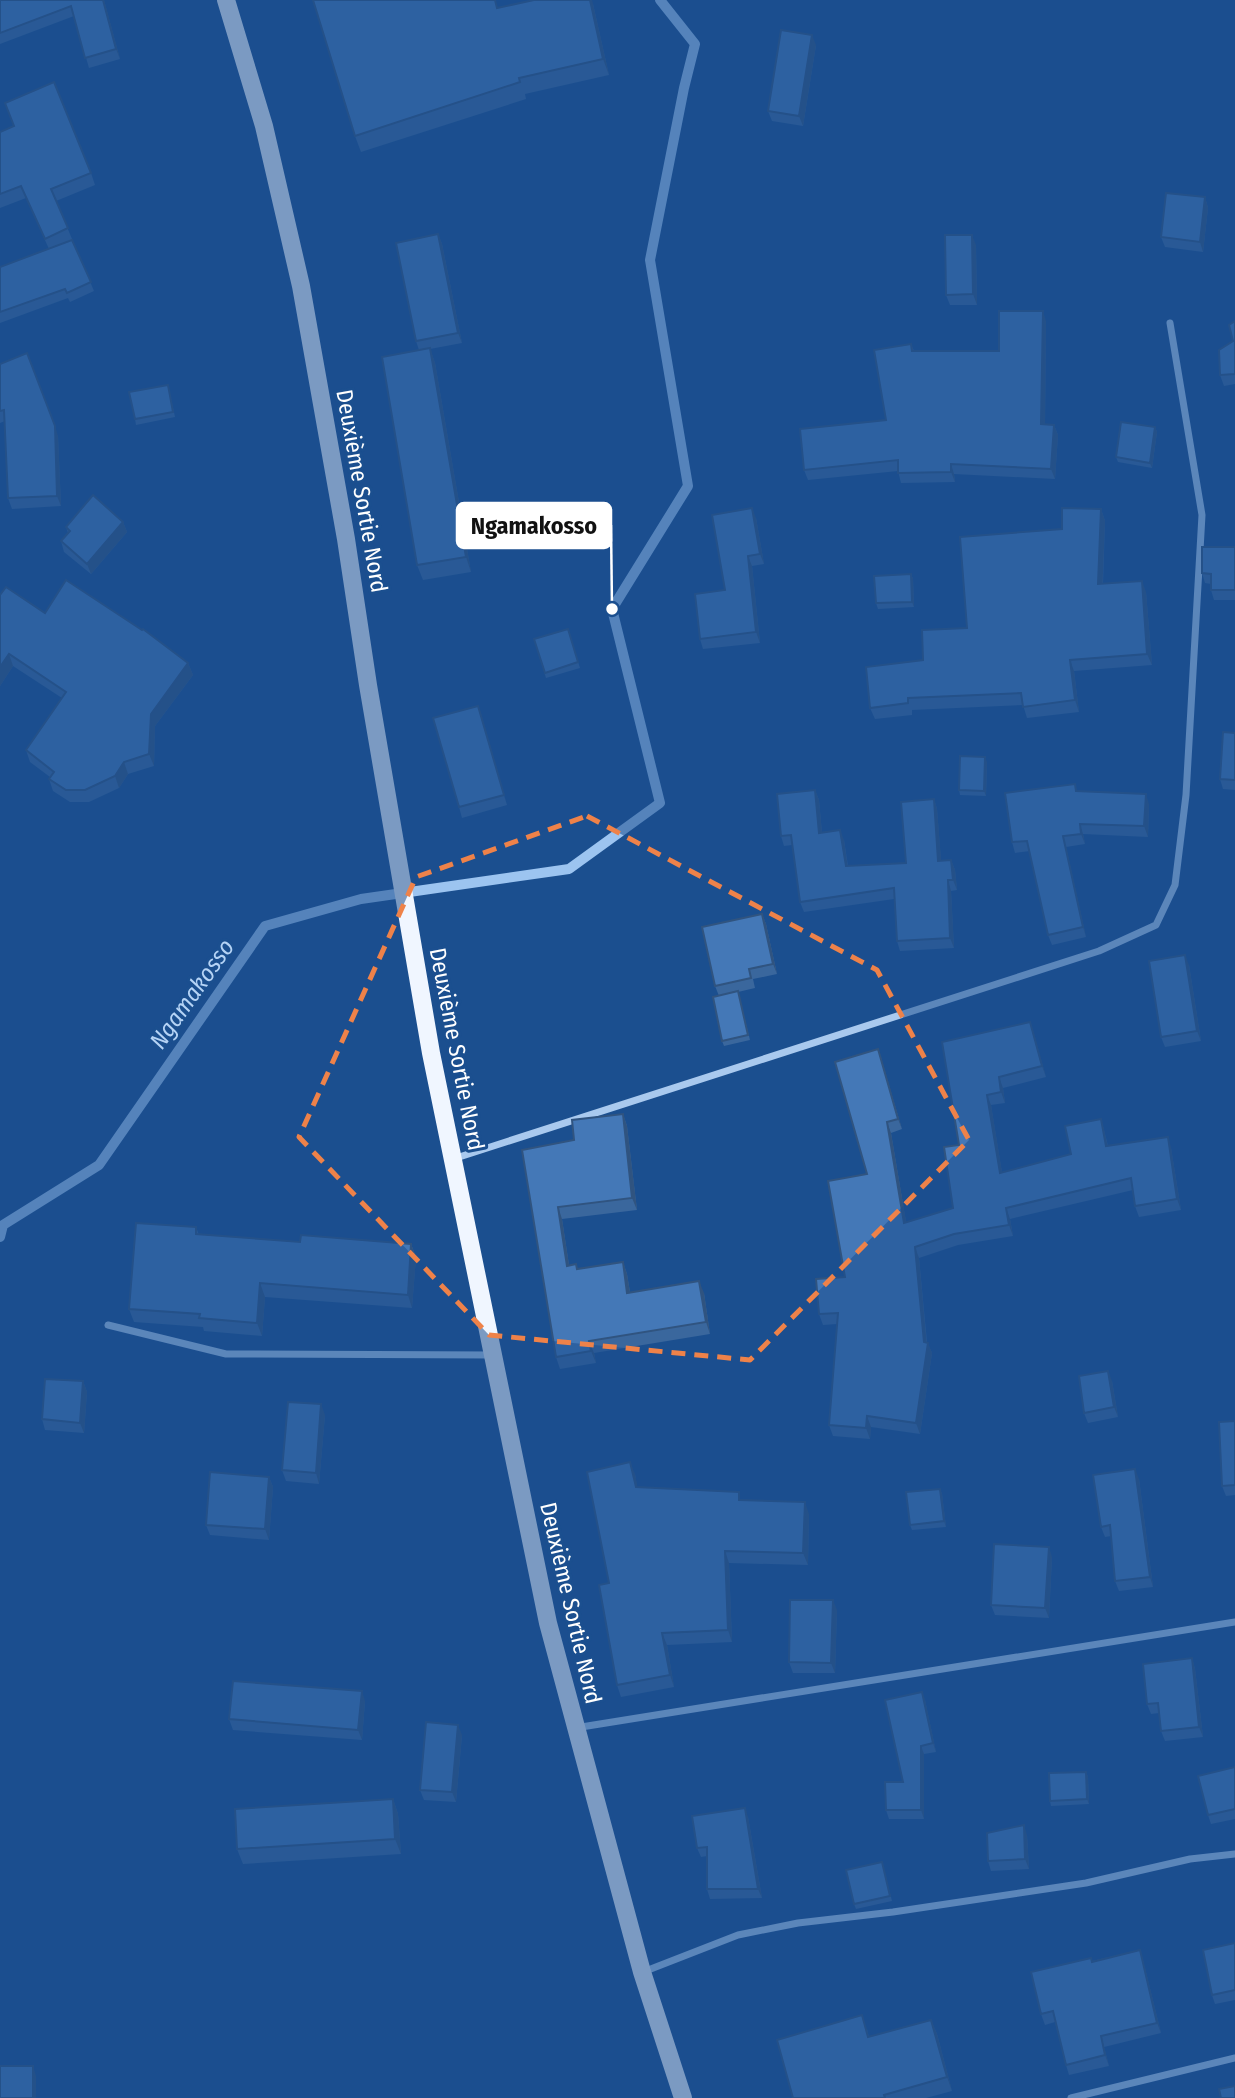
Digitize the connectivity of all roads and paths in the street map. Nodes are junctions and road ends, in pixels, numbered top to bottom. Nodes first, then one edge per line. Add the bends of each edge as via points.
1 (226, 0) edge
2 (1170, 323) dead end
3 (453, 1159) junction
4 (108, 1325) dead end
5 (493, 1355) junction
6 (1235, 1622) edge
7 (575, 1728) junction
8 (1235, 1854) edge
9 (642, 1972) junction
10 (1235, 2058) edge
11 (682, 2098) edge
12 (1072, 2098) edge

1 - 3 main road, Deuxième Sortie Nord via 264,126 301,286
2 - 3 street via 1202,515 1186,795 1175,885 1156,925 1100,951
3 - 5 main road, Deuxième Sortie Nord
4 - 5 street via 226,1354
5 - 7 main road, Deuxième Sortie Nord via 548,1623
6 - 7 street
7 - 9 main road, Deuxième Sortie Nord
8 - 9 street via 1190,1859 1086,1883 797,1923 738,1936
9 - 11 main road, Deuxième Sortie Nord
10 - 12 street

